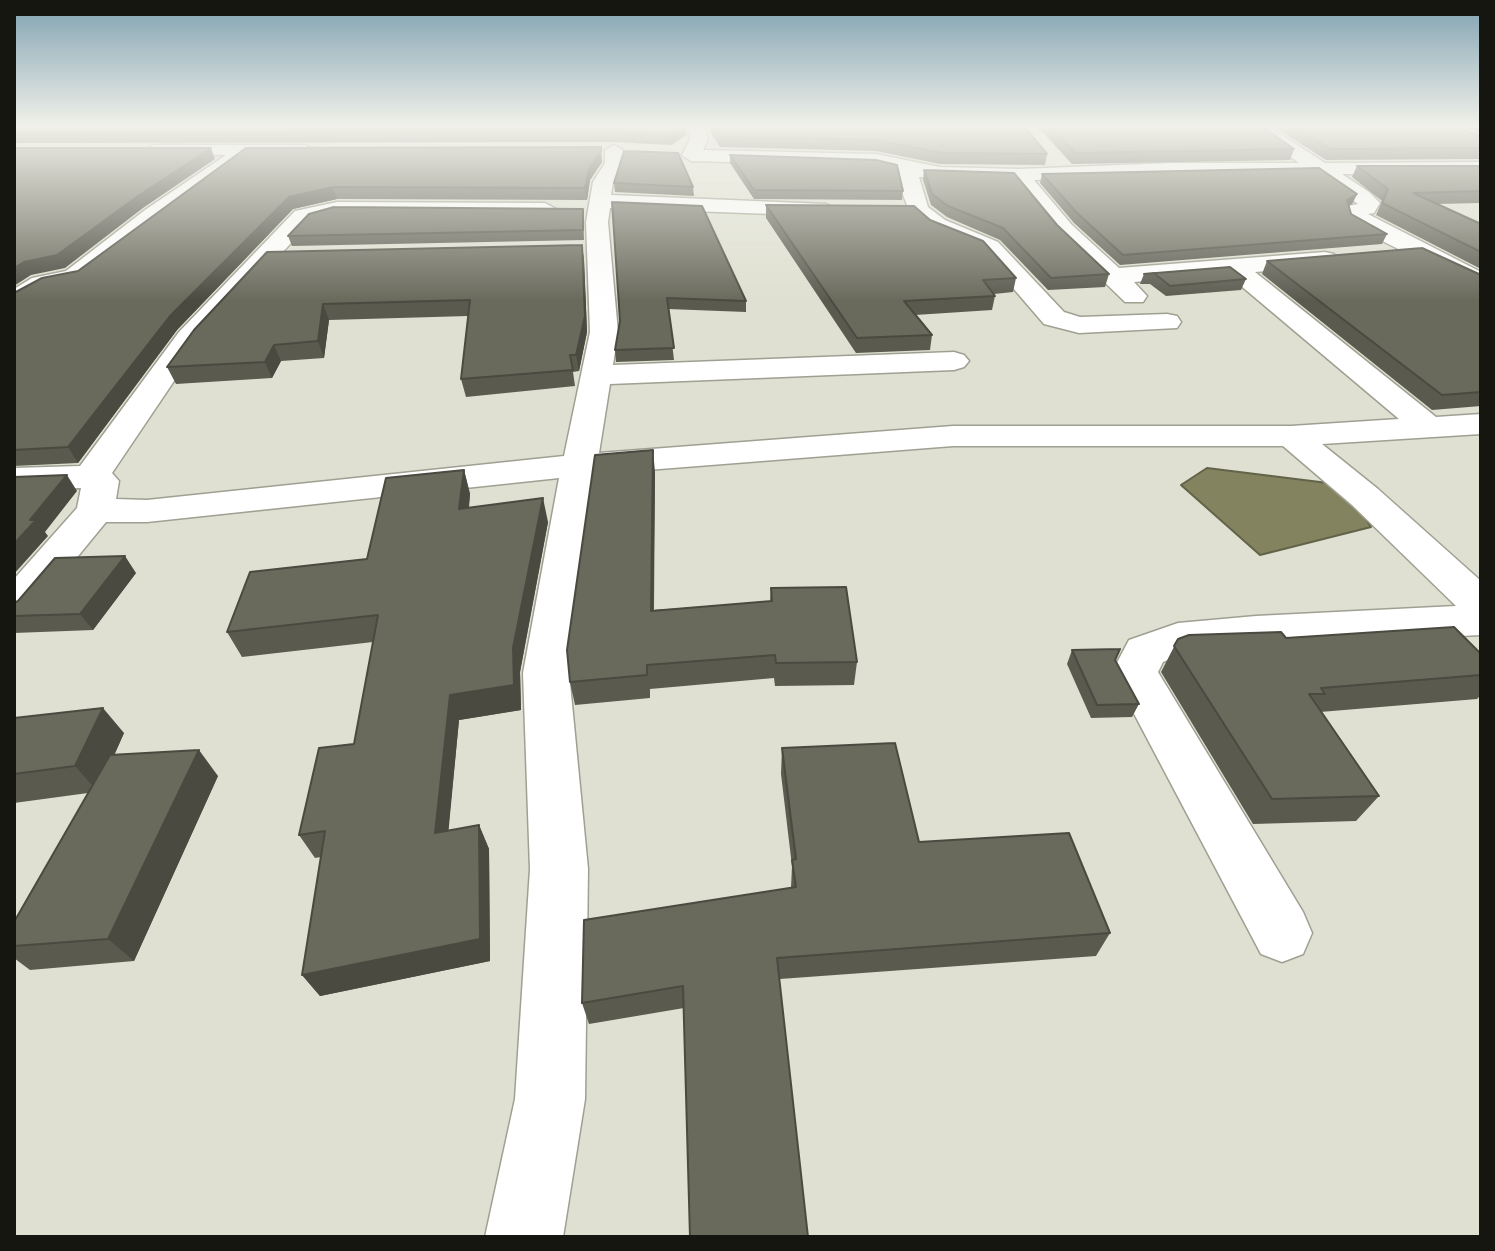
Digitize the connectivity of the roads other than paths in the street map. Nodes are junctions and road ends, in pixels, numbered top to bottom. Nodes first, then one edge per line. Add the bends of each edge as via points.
1 (197, 184) edge
2 (602, 184) edge
3 (908, 184) edge
4 (1027, 184) edge
5 (1348, 184) edge
6 (919, 210) junction
7 (844, 211) edge
8 (889, 211) edge
9 (593, 228) junction
10 (1419, 251) junction
11 (263, 257) junction
12 (295, 257) edge
13 (1232, 266) junction
14 (1113, 276) junction
15 (1481, 282) edge
16 (41, 283) junction
17 (14, 285) edge
18 (14, 300) edge
19 (954, 361) dead end
20 (596, 375) junction
21 (1481, 424) edge
22 (1428, 427) junction
23 (1291, 436) junction
24 (580, 465) junction
25 (14, 479) edge
26 (93, 493) junction
27 (1481, 605) edge
28 (14, 606) edge
29 (1481, 620) edge
30 (1282, 933) dead end
31 (524, 1237) edge

1 - 16 street via 74,277
2 - 9 street
3 - 6 street
4 - 14 street via 1064,230
5 - 10 street via 1369,203 1356,216
6 - 8 street
6 - 14 street via 937,225 990,247 1054,318 1079,325 1167,322
7 - 9 street
9 - 11 street via 327,209 303,216
9 - 20 street via 604,332
10 - 13 street
10 - 15 street
11 - 12 street
11 - 26 street via 189,338
13 - 14 street
13 - 22 street
16 - 17 street
16 - 18 street
19 - 20 street
20 - 24 street
21 - 22 street
22 - 23 street
23 - 24 street via 953,436
23 - 27 street
24 - 26 street via 147,511
24 - 31 street via 546,673 559,869 551,1084
25 - 26 street
26 - 28 street
29 - 30 street via 1256,631 1178,639 1145,651 1135,672

